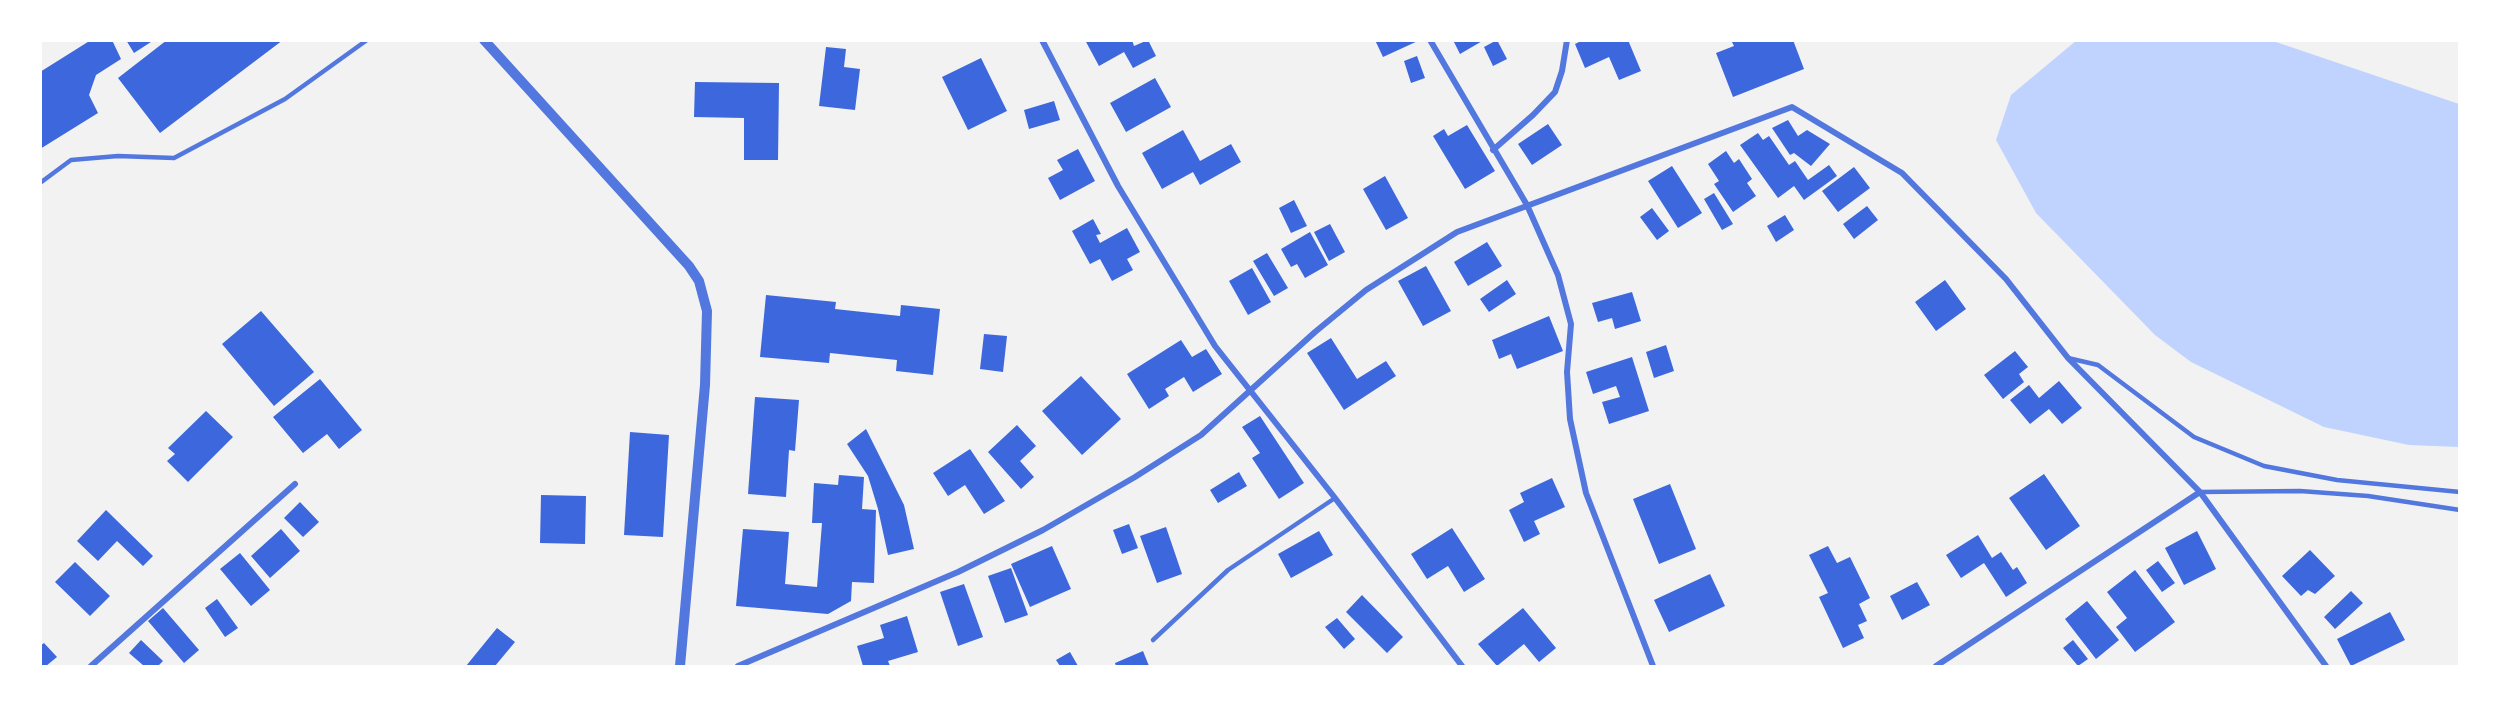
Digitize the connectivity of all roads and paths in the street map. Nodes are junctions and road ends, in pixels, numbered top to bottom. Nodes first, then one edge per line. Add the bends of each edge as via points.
1 (367, 40) edge
2 (484, 40) edge
3 (1042, 40) edge
4 (1430, 40) edge
5 (1567, 40) edge
6 (1493, 150) junction
7 (40, 183) edge
8 (1527, 206) junction
9 (2068, 358) junction
10 (1250, 390) junction
11 (295, 484) dead end
12 (2200, 492) junction
13 (2460, 492) edge
14 (1335, 498) junction
15 (2460, 510) edge
16 (1153, 640) dead end
17 (91, 666) edge
18 (680, 666) edge
19 (738, 666) edge
20 (1462, 666) edge
21 (1653, 666) edge
22 (1936, 666) edge
23 (2326, 666) edge

1 - 7 lane via 285,99 174,158 118,156 71,160
2 - 18 street via 689,266 704,295 705,385
3 - 10 street via 1118,186 1215,346
4 - 6 street
5 - 6 street via 1555,92
6 - 8 street
8 - 9 street via 1792,107 1902,173 2006,279
8 - 10 street via 1457,232 1366,290
8 - 21 street via 1558,275 1570,324 1570,419 1586,493
9 - 12 street
9 - 13 lane via 2098,365 2194,437 2264,466 2337,480
10 - 14 street
10 - 19 street via 1201,435 1043,530 958,572
11 - 17 street
12 - 15 lane via 2300,490
12 - 22 street
12 - 23 street
14 - 16 lane via 1228,570
14 - 20 street

